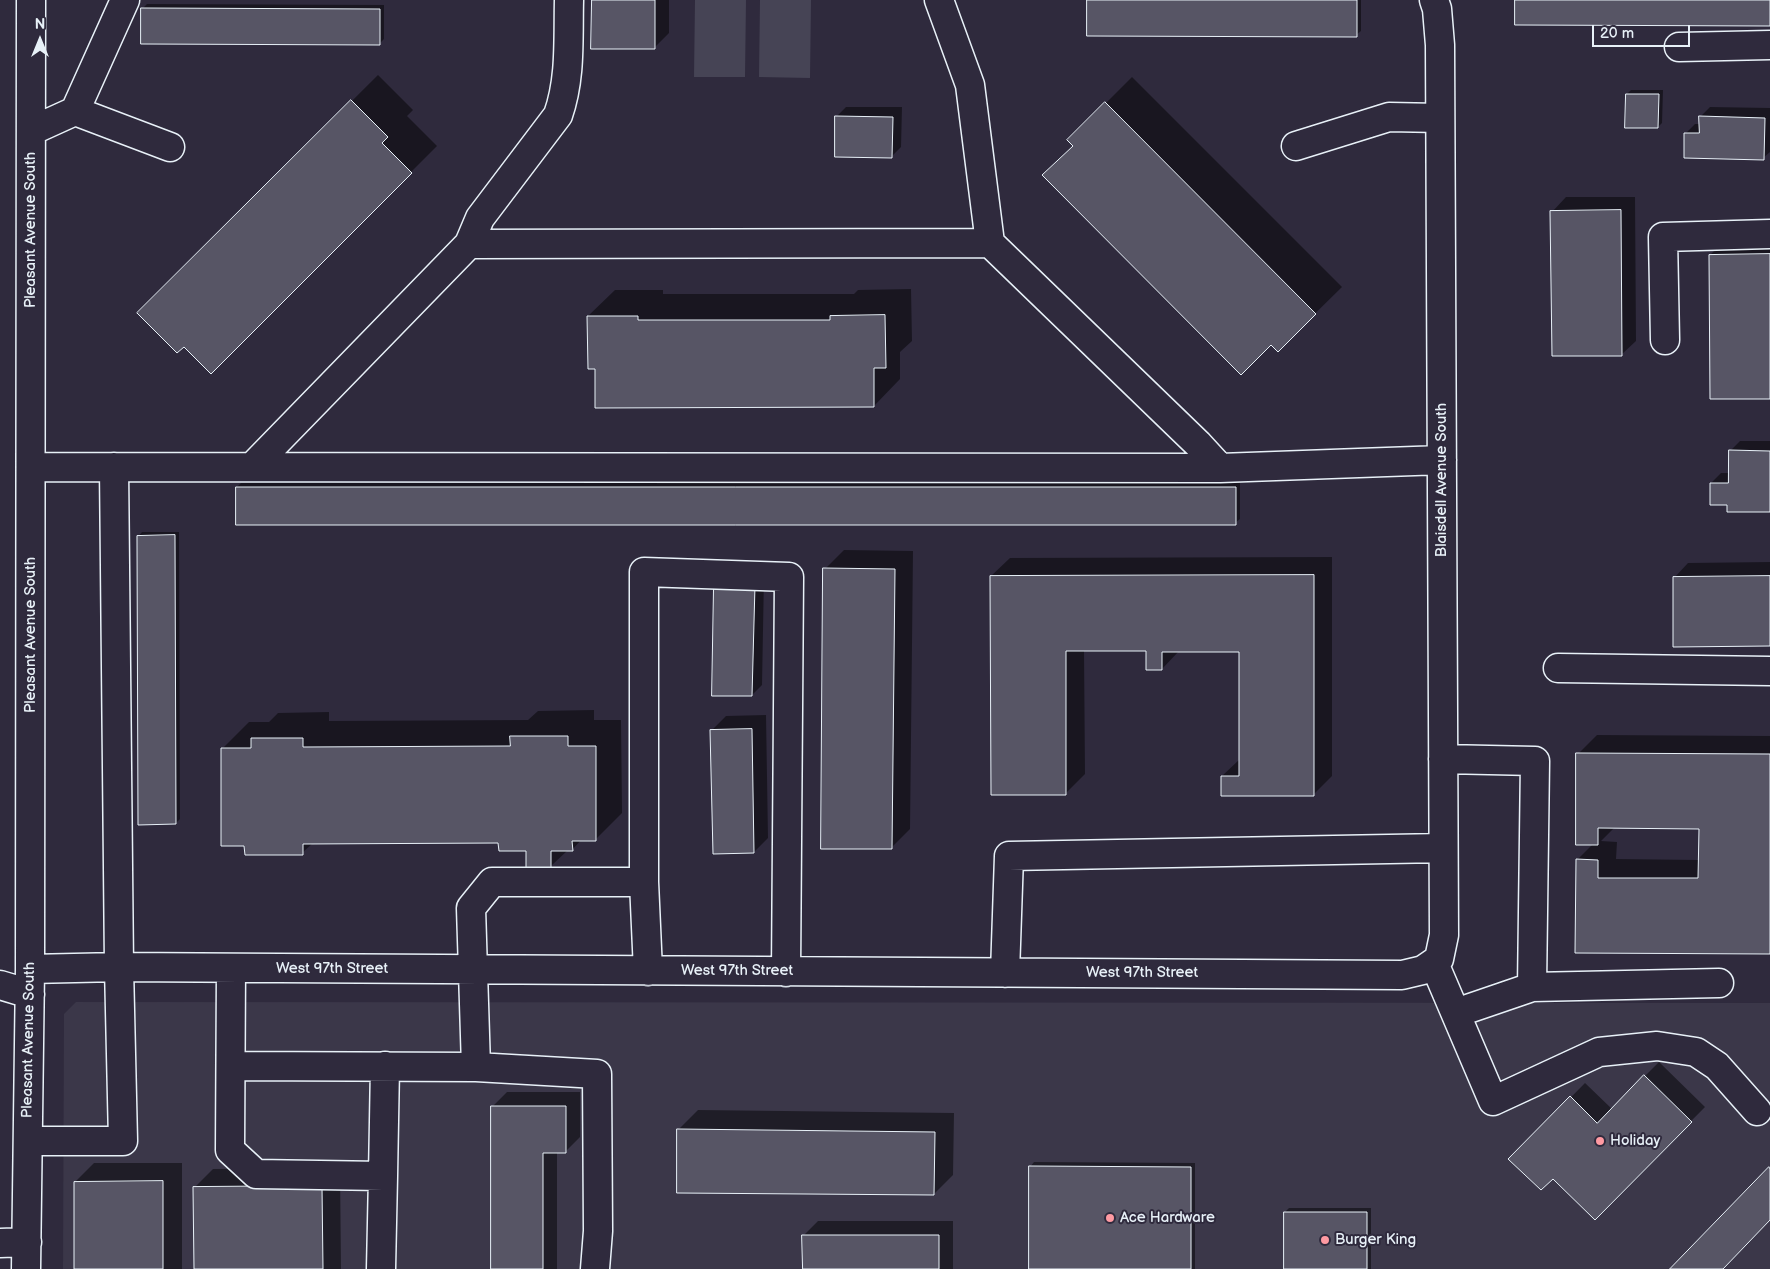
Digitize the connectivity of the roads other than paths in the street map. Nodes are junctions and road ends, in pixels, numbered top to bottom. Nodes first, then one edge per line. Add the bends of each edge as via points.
1 (31, 0) edge
2 (125, 0) edge
3 (568, 0) edge
4 (939, 0) edge
5 (1434, 0) edge
6 (1770, 45) edge
7 (1679, 47) dead end
8 (75, 111) junction
9 (1440, 118) junction
10 (31, 131) junction
11 (1296, 146) dead end
12 (170, 147) dead end
13 (1770, 234) edge
14 (990, 243) junction
15 (469, 244) junction
16 (1665, 340) dead end
17 (1442, 460) junction
18 (253, 466) junction
19 (114, 467) junction
20 (31, 468) junction
21 (1220, 468) junction
22 (1558, 668) dead end
23 (1770, 672) edge
24 (1443, 759) junction
25 (1443, 848) junction
26 (644, 882) junction
27 (1436, 961) junction
28 (119, 967) junction
29 (231, 968) junction
30 (472, 970) junction
31 (648, 971) junction
32 (786, 972) junction
33 (1005, 973) junction
34 (30, 981) junction
35 (1719, 982) dead end
36 (0, 986) edge
37 (1532, 987) junction
38 (1456, 1013) junction
39 (231, 1066) junction
40 (386, 1066) junction
41 (476, 1067) junction
42 (1757, 1111) dead end
43 (28, 1141) junction
44 (383, 1176) junction
45 (27, 1242) junction
46 (0, 1243) edge
47 (26, 1269) edge
48 (382, 1269) edge
49 (595, 1269) edge

1 - 10 street, Pleasant Avenue South
2 - 8 street
3 - 15 street via 568,73 558,116 480,218
4 - 14 street via 970,85
5 - 9 street, Blaisdell Avenue South via 1440,45
6 - 7 street
8 - 10 street
8 - 12 street
9 - 11 street via 1389,117
9 - 17 street, Blaisdell Avenue South
10 - 20 street, Pleasant Avenue South
13 - 16 street via 1663,237
14 - 15 street
14 - 21 street
15 - 18 street
17 - 21 street
17 - 24 street, Blaisdell Avenue South
18 - 19 street
18 - 21 street
19 - 20 street
19 - 28 street
20 - 34 street, Pleasant Avenue South
22 - 23 street
24 - 25 street, Blaisdell Avenue South
24 - 37 street via 1535,761
25 - 27 street, Blaisdell Avenue South via 1444,935
25 - 33 street via 1009,856
26 - 30 street via 492,882 471,908
26 - 31 street
26 - 32 street via 644,572 789,576
27 - 33 street, West 97th Street via 1423,970 1402,976
27 - 38 street
28 - 29 street, West 97th Street
28 - 34 street, West 97th Street
28 - 43 street via 123,1141
29 - 30 street, West 97th Street
29 - 39 street
30 - 31 street, West 97th Street
30 - 41 street
31 - 32 street, West 97th Street
32 - 33 street, West 97th Street
34 - 36 street, West 97th Street
34 - 43 street, Pleasant Avenue South
35 - 37 street
37 - 38 street
38 - 42 street via 1494,1101 1599,1052 1657,1046 1696,1052 1717,1066
39 - 40 street
39 - 44 street via 230,1150 256,1174
40 - 41 street
40 - 44 street
41 - 49 street via 597,1074 598,1231
43 - 45 street, Pleasant Avenue South
44 - 48 street
45 - 46 street
45 - 47 street, Pleasant Avenue South

